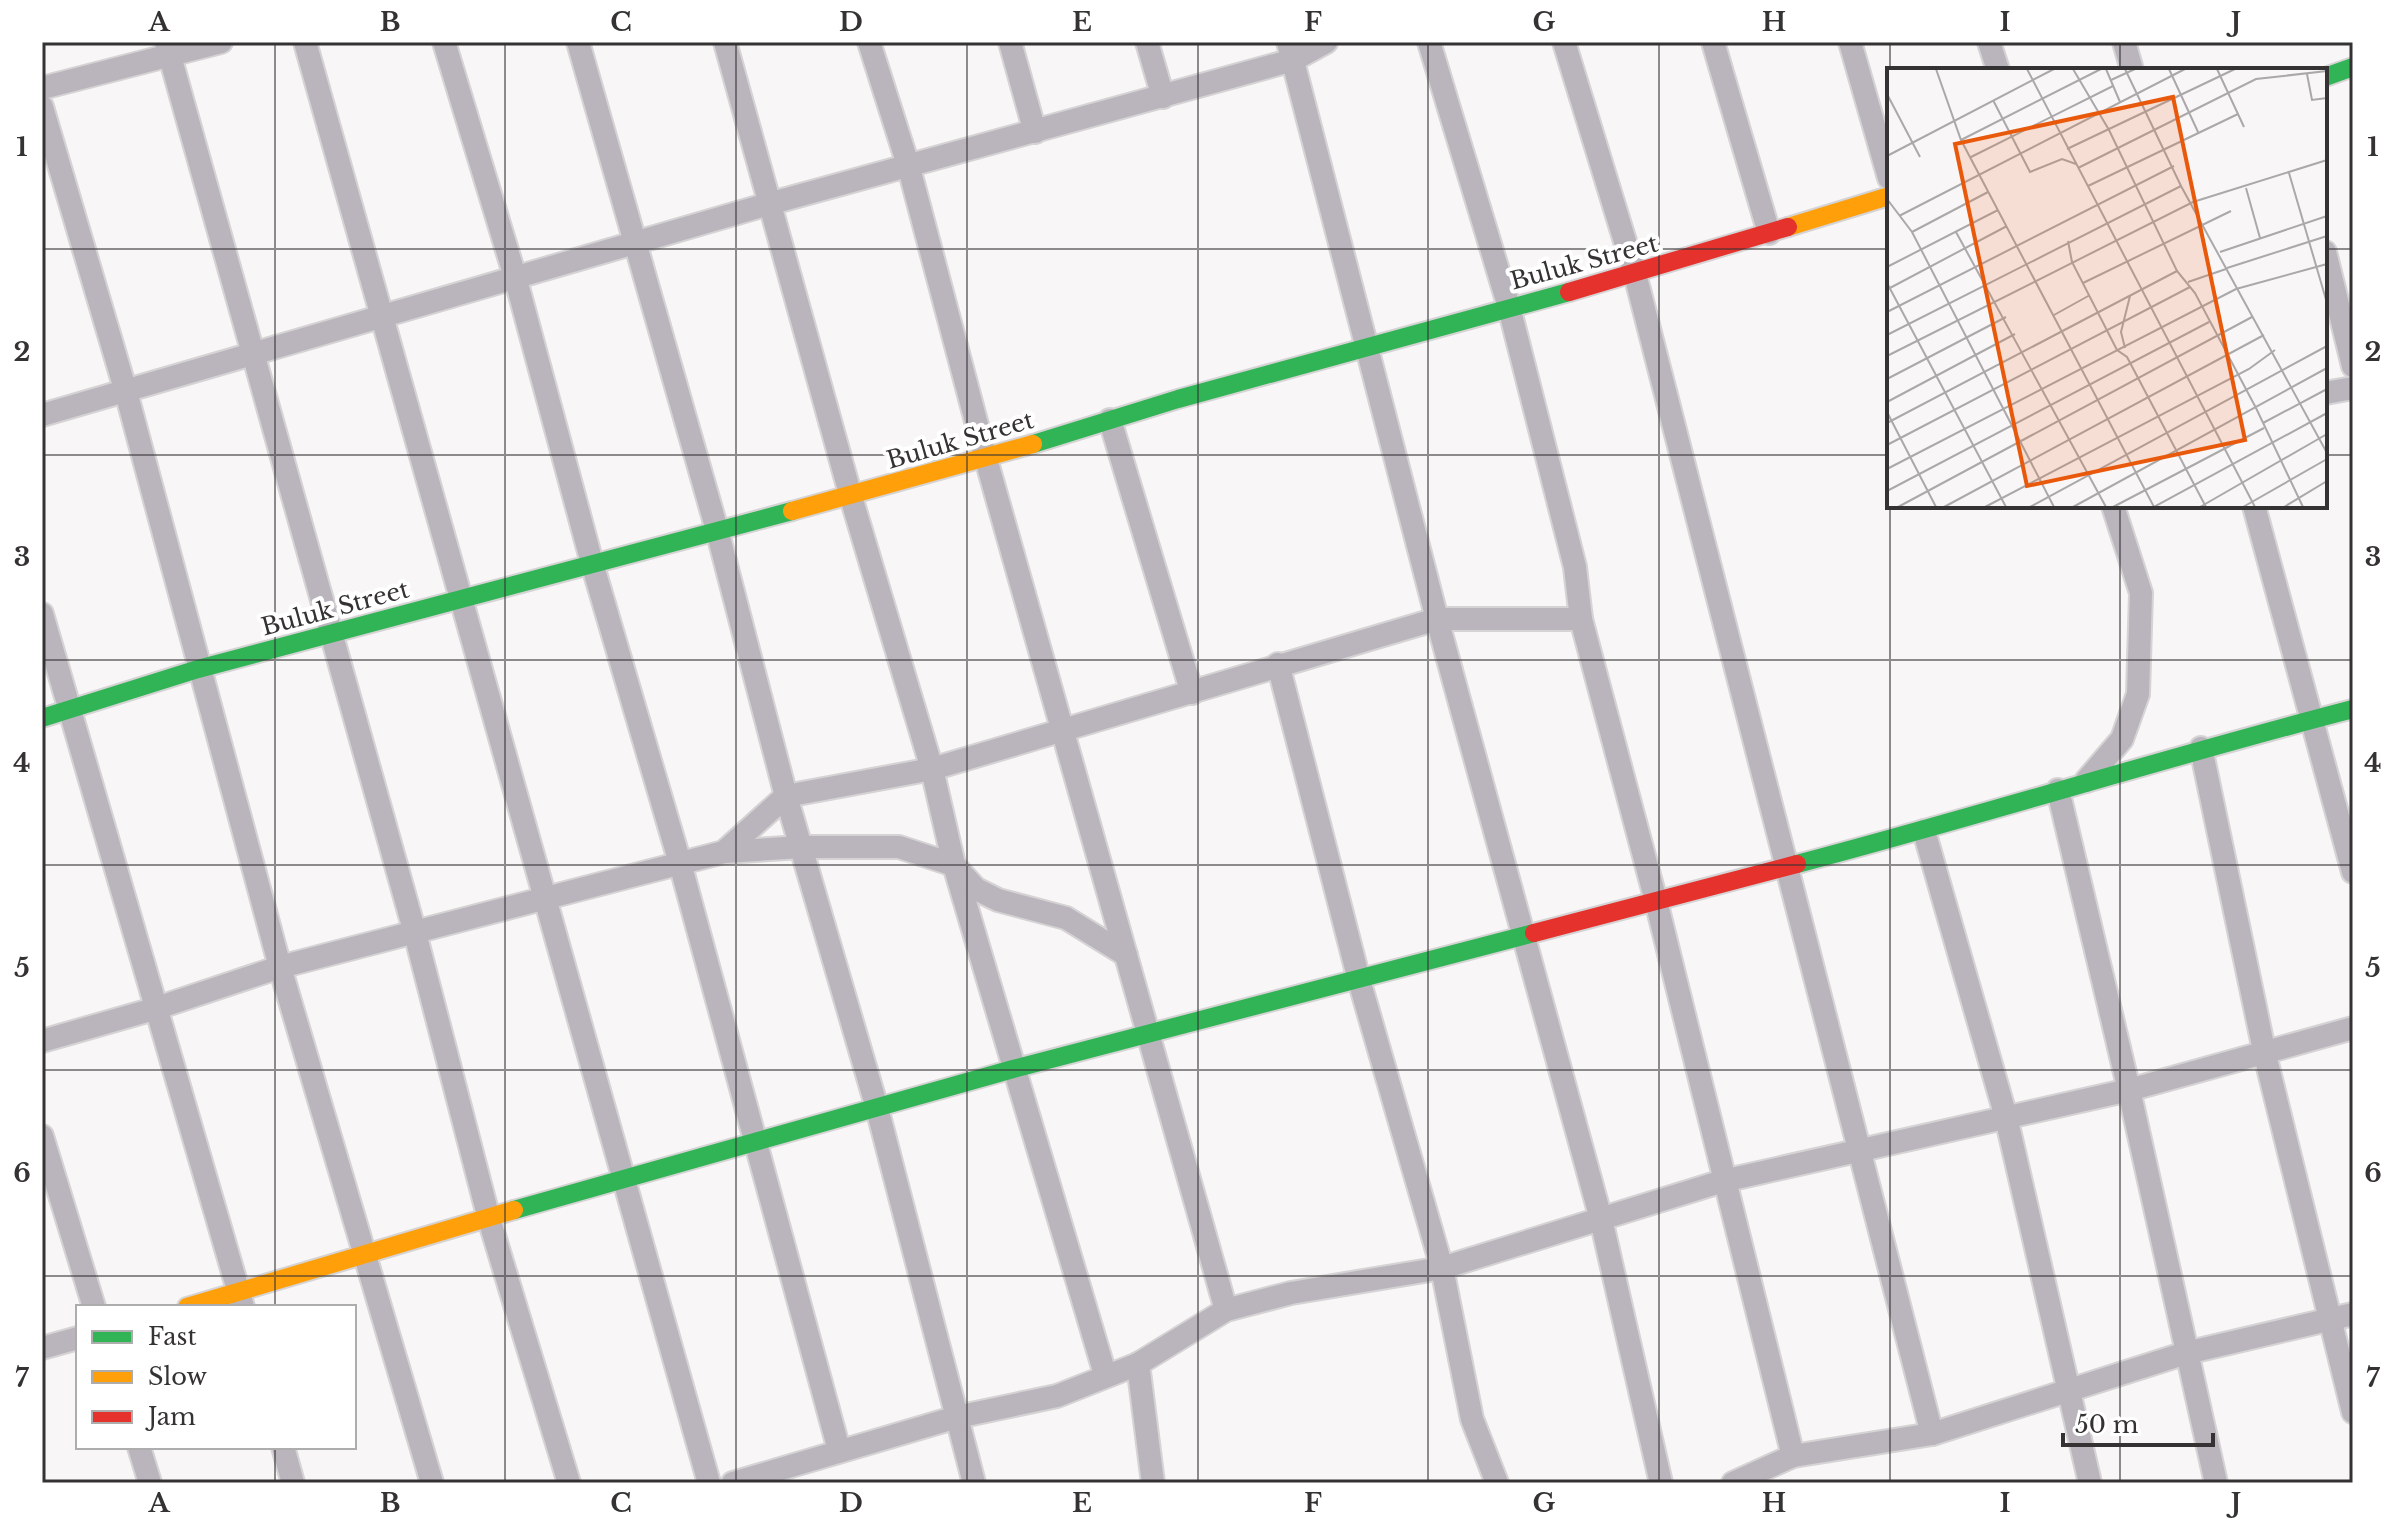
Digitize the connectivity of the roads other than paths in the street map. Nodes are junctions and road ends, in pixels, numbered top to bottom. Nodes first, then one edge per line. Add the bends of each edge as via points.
1 (221, 42) edge
2 (305, 42) edge
3 (444, 42) edge
4 (578, 42) edge
5 (725, 42) edge
6 (869, 42) edge
7 (1010, 42) edge
8 (1147, 42) edge
9 (1326, 42) edge
10 (1429, 42) edge
11 (1564, 42) edge
12 (1713, 42) edge
13 (1850, 42) edge
14 (1989, 42) edge
15 (2124, 42) edge
16 (168, 49) edge
17 (1291, 51) edge
18 (2353, 67) edge
19 (1997, 68) edge
20 (2131, 68) edge
21 (2327, 76) edge
22 (42, 88) edge
23 (1163, 97) junction
24 (42, 107) edge
25 (1035, 132) junction
26 (909, 168) junction
27 (1887, 171) edge
28 (1887, 197) edge
29 (772, 203) junction
30 (1769, 233) junction
31 (638, 244) junction
32 (2327, 260) edge
33 (1635, 274) junction
34 (516, 280) junction
35 (1509, 307) junction
36 (385, 316) junction
37 (1368, 347) junction
38 (255, 353) junction
39 (2353, 366) edge
40 (2353, 388) edge
41 (126, 392) junction
42 (2327, 393) edge
43 (42, 415) edge
44 (1110, 420) junction
45 (986, 459) junction
46 (851, 497) junction
47 (2114, 508) edge
48 (2255, 508) edge
49 (717, 530) junction
50 (592, 563) junction
51 (461, 598) junction
52 (42, 614) edge
53 (1437, 619) junction
54 (1581, 619) junction
55 (334, 635) junction
56 (1278, 664) junction
57 (198, 669) junction
58 (1192, 693) junction
59 (2353, 709) edge
60 (68, 711) junction
61 (42, 718) edge
62 (2311, 720) junction
63 (1062, 729) junction
64 (2201, 748) junction
65 (932, 769) junction
66 (2086, 781) junction
67 (2058, 790) junction
68 (786, 796) junction
69 (1924, 831) junction
70 (801, 847) junction
71 (724, 852) junction
72 (680, 863) junction
73 (954, 865) junction
74 (1789, 866) junction
75 (2353, 872) edge
76 (544, 898) junction
77 (1656, 901) junction
78 (415, 933) junction
79 (1522, 936) junction
80 (1126, 955) junction
81 (280, 967) junction
82 (1359, 980) junction
83 (154, 1009) junction
84 (2353, 1028) edge
85 (1149, 1034) junction
86 (42, 1041) edge
87 (2265, 1055) junction
88 (1013, 1069) junction
89 (2129, 1090) junction
90 (877, 1108) junction
91 (2006, 1117) junction
92 (42, 1136) edge
93 (758, 1142) junction
94 (1861, 1150) junction
95 (625, 1180) junction
96 (1723, 1181) junction
97 (489, 1219) junction
98 (1601, 1219) junction
99 (363, 1252) junction
100 (1442, 1268) junction
101 (241, 1300) edge
102 (93, 1305) edge
103 (202, 1305) edge
104 (1226, 1310) junction
105 (2342, 1317) edge
106 (76, 1339) edge
107 (42, 1348) edge
108 (2186, 1353) junction
109 (1138, 1364) junction
110 (1105, 1374) junction
111 (2068, 1393) junction
112 (2353, 1412) edge
113 (957, 1417) junction
114 (1932, 1434) junction
115 (140, 1449) edge
116 (284, 1449) edge
117 (839, 1450) junction
118 (1793, 1456) junction
119 (150, 1483) edge
120 (293, 1483) edge
121 (432, 1483) edge
122 (569, 1483) edge
123 (709, 1483) edge
124 (733, 1483) edge
125 (974, 1483) edge
126 (1153, 1483) edge
127 (1497, 1483) edge
128 (1661, 1483) edge
129 (1733, 1483) edge
130 (2090, 1483) edge
131 (2216, 1483) edge

1 - 16 street
2 - 36 street
3 - 34 street
4 - 31 street
5 - 29 street
6 - 26 street
7 - 25 street
8 - 23 street
9 - 17 street
10 - 35 street
11 - 33 street
12 - 30 street
13 - 27 street
14 - 19 street
15 - 20 street
16 - 22 street
16 - 38 street
17 - 23 street
17 - 37 street
18 - 21 street
23 - 25 street
24 - 41 street
25 - 26 street
26 - 29 street
26 - 45 street
28 - 30 street, Buluk Street
29 - 31 street
29 - 46 street
30 - 33 street, Buluk Street
31 - 34 street
31 - 49 street
32 - 39 street
33 - 35 street, Buluk Street
33 - 74 street
34 - 36 street
34 - 50 street
35 - 37 street, Buluk Street
35 - 54 street via 1575,567
36 - 38 street
36 - 51 street
37 - 44 street, Buluk Street
37 - 53 street
38 - 41 street
38 - 55 street
40 - 42 street
41 - 43 street
41 - 57 street
44 - 45 street, Buluk Street
44 - 58 street
45 - 46 street, Buluk Street
45 - 63 street
46 - 49 street, Buluk Street
46 - 65 street
47 - 66 street via 2141,593 2138,694 2122,739
48 - 62 street
49 - 50 street, Buluk Street
49 - 68 street
50 - 51 street, Buluk Street
50 - 72 street
51 - 55 street, Buluk Street
51 - 76 street
52 - 60 street
53 - 54 street
53 - 56 street
53 - 79 street
54 - 77 street
55 - 57 street, Buluk Street
55 - 78 street
56 - 58 street
56 - 82 street
57 - 60 street, Buluk Street
57 - 81 street
58 - 63 street
59 - 62 street
60 - 61 street, Buluk Street
60 - 83 street
62 - 64 street
62 - 75 street
63 - 65 street
63 - 80 street
64 - 66 street
64 - 87 street
65 - 68 street
65 - 73 street
66 - 67 street
67 - 69 street
67 - 89 street
68 - 70 street
68 - 71 street
69 - 74 street
69 - 91 street
70 - 71 street
70 - 73 street via 899,847
70 - 90 street
71 - 72 street
72 - 76 street
72 - 93 street
73 - 80 street via 976,889 1066,918
73 - 88 street
74 - 77 street
74 - 94 street
76 - 78 street
76 - 95 street
77 - 79 street
77 - 96 street
78 - 81 street
78 - 97 street
79 - 82 street
79 - 98 street
80 - 85 street
81 - 83 street
81 - 99 street
82 - 85 street
82 - 100 street
83 - 86 street
83 - 101 street
84 - 87 street
85 - 88 street
85 - 104 street
87 - 89 street
87 - 105 street
88 - 90 street
88 - 110 street
89 - 91 street
89 - 108 street
90 - 93 street
90 - 113 street
91 - 94 street
91 - 111 street
92 - 102 street
93 - 95 street
93 - 117 street
94 - 96 street
94 - 114 street
95 - 97 street
95 - 123 street
96 - 98 street
96 - 118 street
97 - 99 street
97 - 122 street
98 - 100 street
98 - 128 street
99 - 101 street
99 - 121 street
100 - 104 street via 1291,1293
100 - 127 street via 1472,1419
101 - 103 street
104 - 109 street
105 - 108 street
105 - 112 street
106 - 107 street
108 - 111 street
108 - 131 street
109 - 110 street
109 - 126 street
110 - 113 street via 1057,1396
111 - 114 street
111 - 130 street
113 - 117 street
113 - 125 street
114 - 118 street
115 - 119 street
116 - 120 street
117 - 124 street
118 - 129 street

